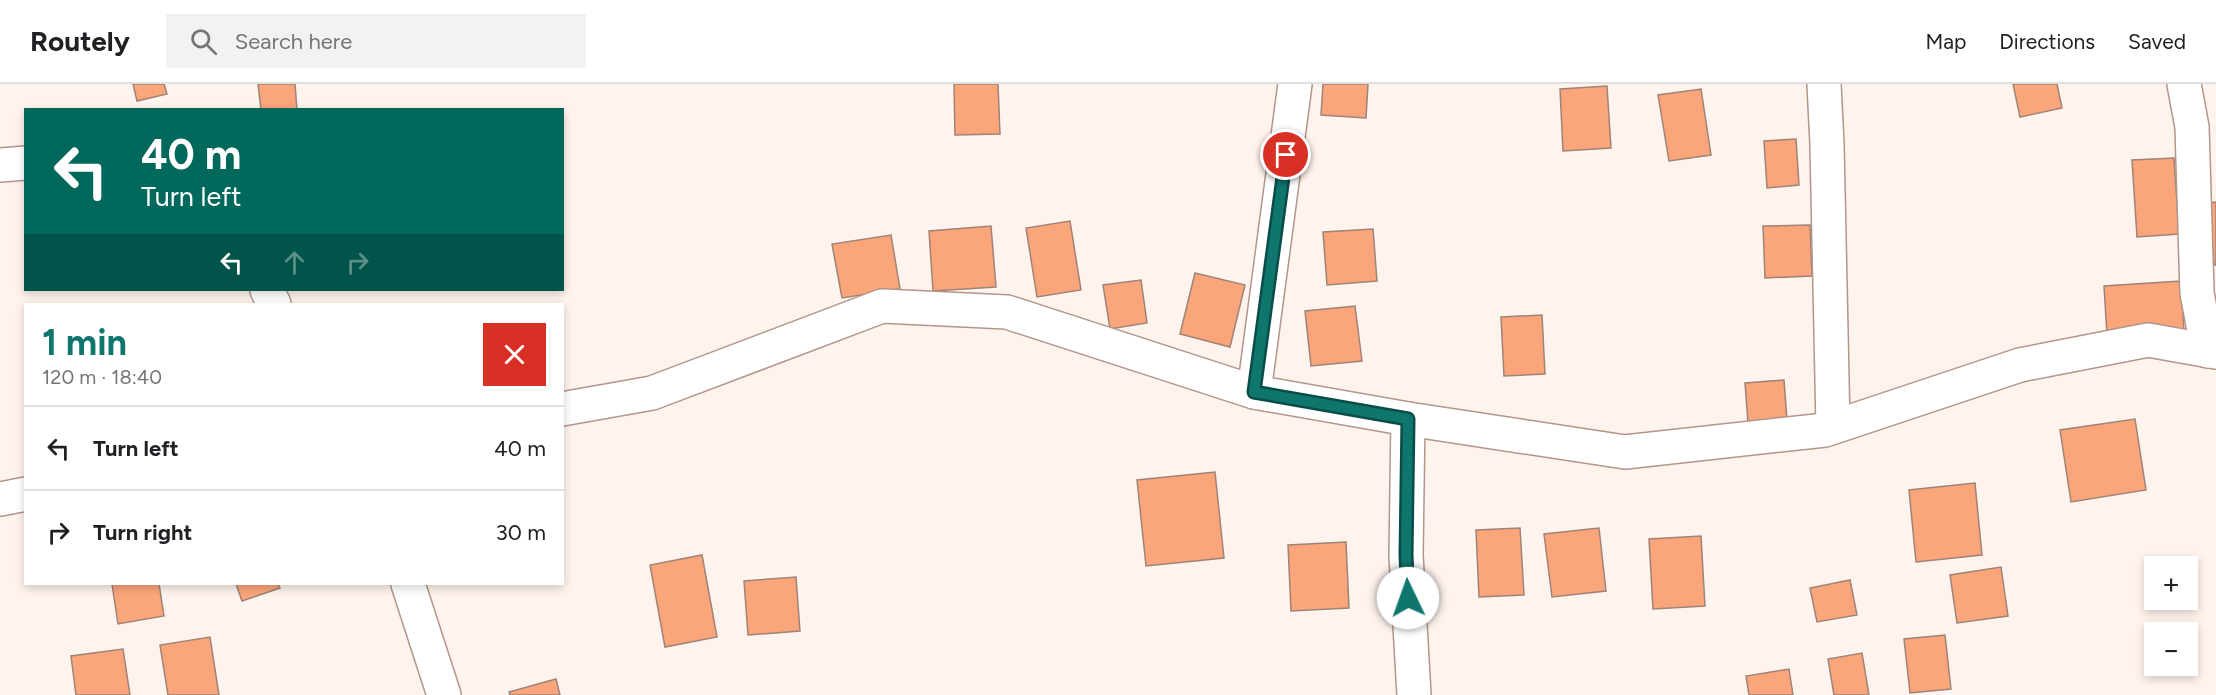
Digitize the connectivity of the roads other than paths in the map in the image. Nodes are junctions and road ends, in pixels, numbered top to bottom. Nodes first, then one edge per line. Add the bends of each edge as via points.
1 (1295, 84) edge
2 (1824, 84) edge
3 (2184, 84) edge
4 (24, 163) edge
5 (0, 165) edge
6 (2212, 351) edge
7 (1254, 392) junction
8 (564, 409) edge
9 (1408, 419) junction
10 (1833, 427) junction
11 (24, 494) edge
12 (0, 499) edge
13 (408, 585) edge
14 (444, 695) edge
15 (1414, 695) edge

1 - 7 street
2 - 10 street
3 - 6 street via 2192,127 2197,293
4 - 5 street
6 - 10 street via 2148,340 2055,358
7 - 8 street via 1007,312 882,306 652,393
7 - 9 street
9 - 10 street via 1625,452
9 - 15 street via 1406,555
11 - 12 street
13 - 14 street

